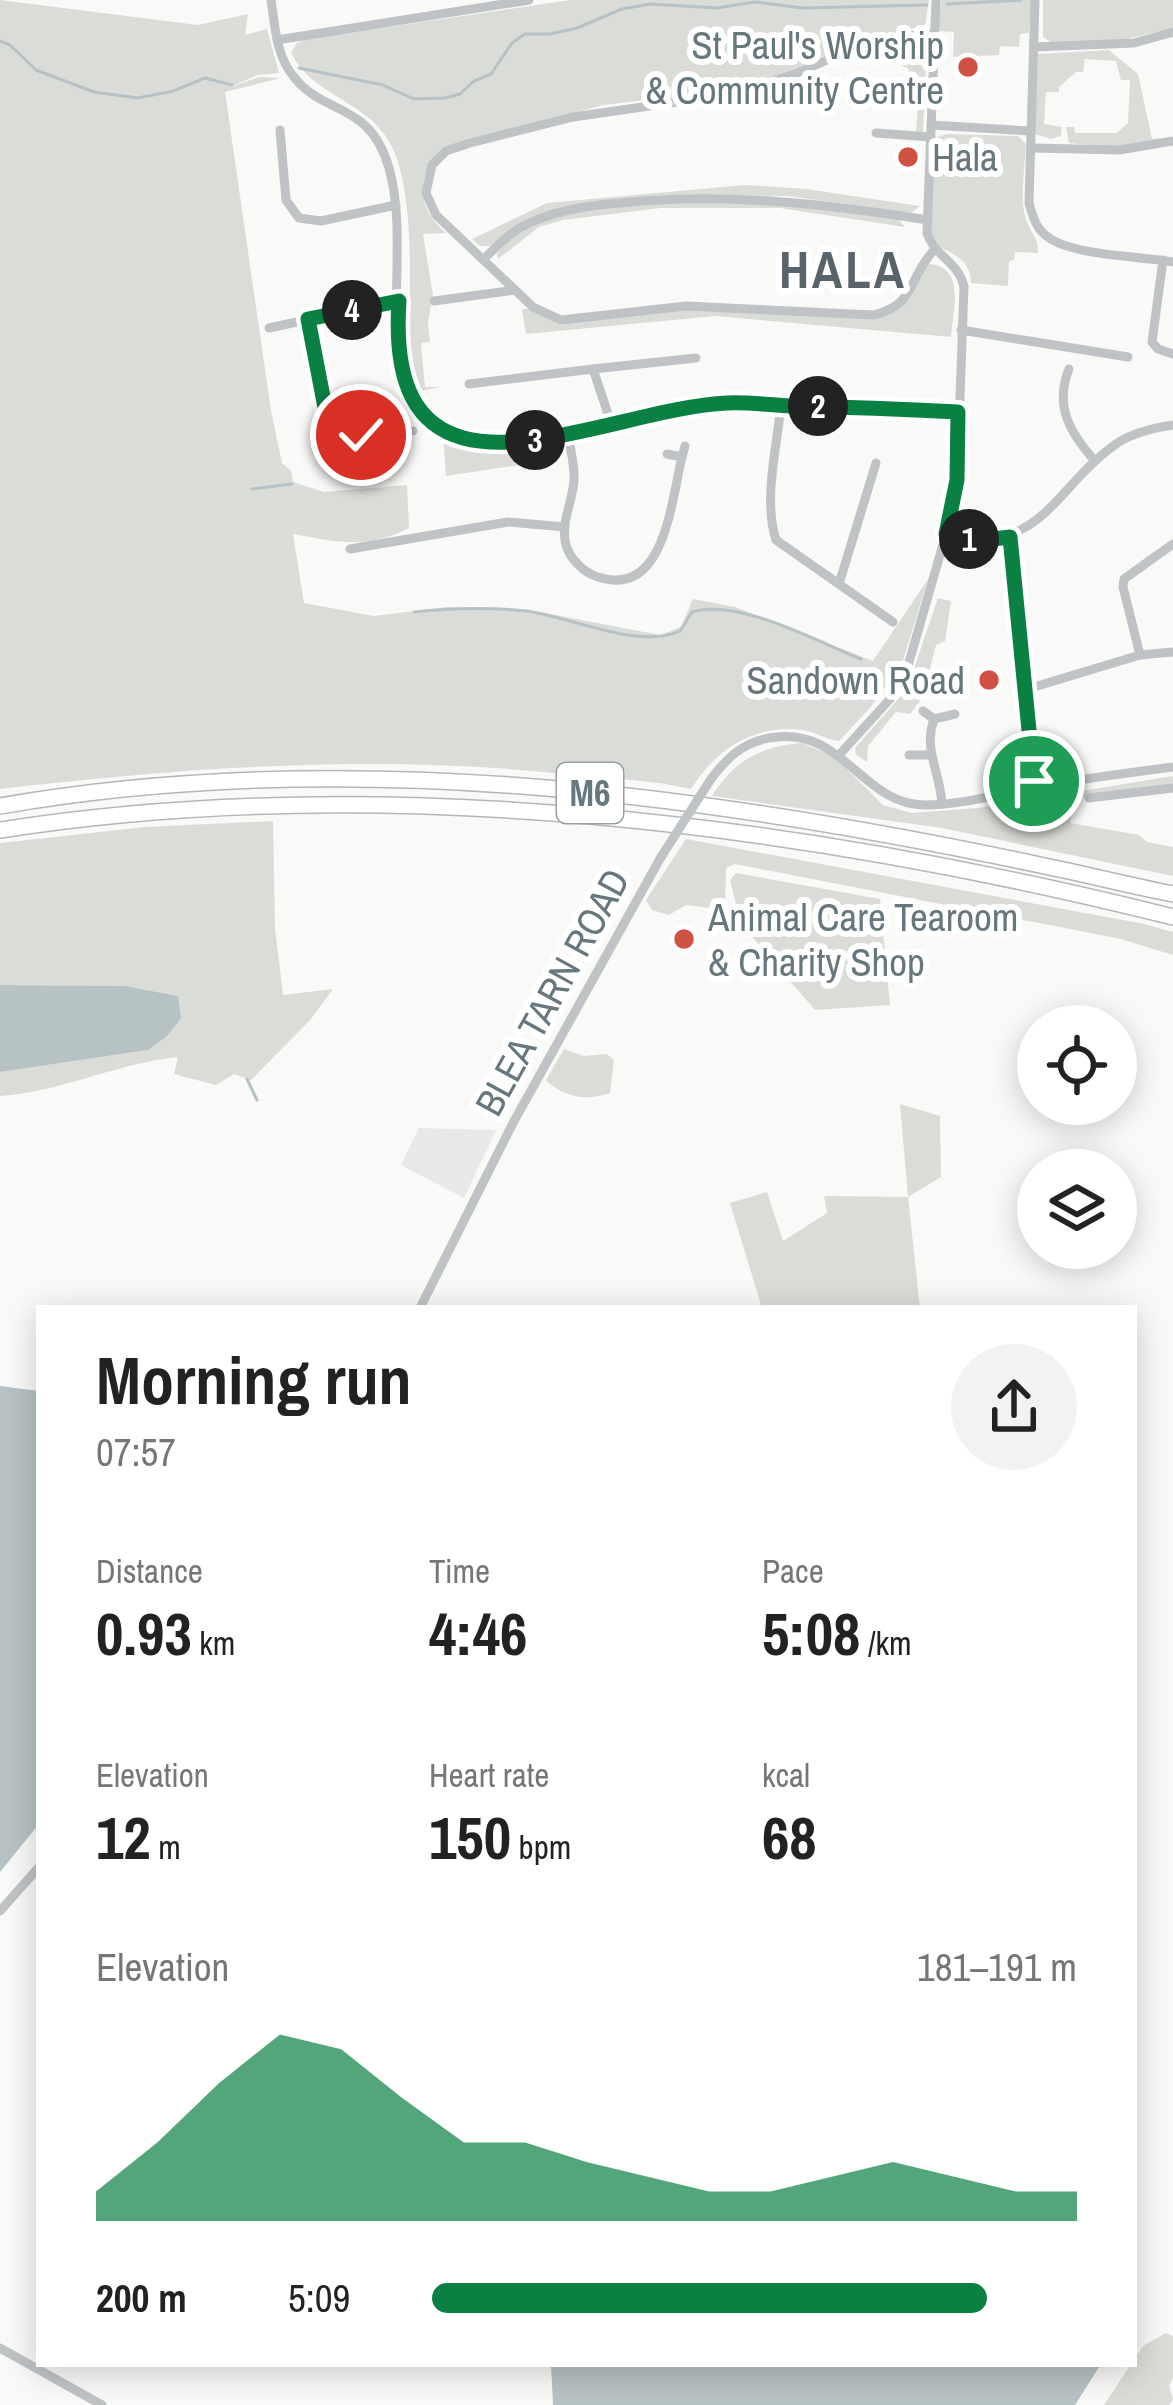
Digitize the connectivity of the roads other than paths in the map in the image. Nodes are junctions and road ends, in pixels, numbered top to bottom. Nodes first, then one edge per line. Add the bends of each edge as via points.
1 (271, 0) edge
2 (529, 0) edge
3 (936, 0) edge
4 (1035, 0) edge
5 (1173, 32) edge
6 (934, 34) junction
7 (278, 40) junction
8 (1034, 47) junction
9 (280, 130) dead end
10 (1030, 130) junction
11 (931, 131) junction
12 (876, 133) dead end
13 (1173, 141) edge
14 (1033, 148) junction
15 (396, 205) junction
16 (928, 220) junction
17 (934, 250) junction
18 (484, 259) junction
19 (1168, 261) edge
20 (515, 290) junction
21 (399, 301) junction
22 (434, 301) dead end
23 (308, 319) junction
24 (269, 328) dead end
25 (961, 330) junction
26 (1173, 355) edge
27 (1128, 357) dead end
28 (696, 358) dead end
29 (593, 369) junction
30 (1069, 369) dead end
31 (483, 382) junction
32 (469, 384) dead end
33 (484, 398) dead end
34 (781, 405) junction
35 (958, 412) junction
36 (610, 423) junction
37 (1173, 425) edge
38 (412, 431) dead end
39 (568, 434) junction
40 (667, 454) dead end
41 (1095, 461) junction
42 (872, 468) dead end
43 (565, 527) junction
44 (946, 534) junction
45 (1010, 537) junction
46 (1173, 544) edge
47 (350, 549) dead end
48 (839, 584) junction
49 (893, 622) dead end
50 (1173, 652) edge
51 (1140, 655) junction
52 (1024, 690) junction
53 (923, 711) dead end
54 (955, 714) dead end
55 (934, 719) junction
56 (840, 754) junction
57 (909, 755) dead end
58 (931, 755) junction
59 (1173, 767) edge
60 (1035, 788) junction
61 (1173, 788) edge
62 (1108, 796) junction
63 (1089, 798) dead end
64 (942, 804) junction
65 (0, 806) edge
66 (1109, 813) dead end
67 (0, 830) edge
68 (1173, 894) edge
69 (1173, 917) edge
70 (422, 1305) edge
71 (36, 1870) edge
72 (0, 1911) edge
73 (0, 2348) edge
74 (102, 2405) edge

1 - 7 street
2 - 7 street
3 - 6 street
4 - 8 street
5 - 8 street via 1134,43
6 - 11 street
6 - 18 street via 877,38 734,94 573,117 446,152 427,178 430,204
7 - 15 street via 302,87 344,108 375,138
8 - 10 street
9 - 15 street via 286,200 299,218
10 - 11 street
10 - 14 street
11 - 12 street
11 - 16 street
13 - 14 street via 1119,150
14 - 19 street via 1029,203 1049,238
15 - 21 street
16 - 17 street
16 - 18 street via 783,200 622,203 526,224
17 - 20 street via 899,309 874,315 686,306 561,320
17 - 25 street via 961,274
18 - 20 street
19 - 26 street via 1152,342
20 - 22 street
21 - 23 street
21 - 39 street via 406,378 426,418 479,443
23 - 24 street
23 - 38 street via 328,423 342,433
25 - 27 street
25 - 35 street
28 - 29 street
29 - 31 street
29 - 36 street
30 - 41 street via 1063,407
31 - 32 street
31 - 33 street
34 - 35 street
34 - 36 street via 729,403
34 - 48 street via 776,540
35 - 44 street
36 - 39 street
37 - 41 street via 1122,440
39 - 43 street via 574,484
40 - 43 street via 683,452 647,569 621,579 592,575 572,557
41 - 45 street via 1034,525
42 - 48 street
43 - 47 street via 508,522
44 - 45 street
44 - 56 street via 905,676
45 - 52 street
46 - 51 street via 1124,579
48 - 49 street
50 - 51 street
51 - 52 street
52 - 60 street
53 - 55 street
54 - 55 street
55 - 58 street
56 - 64 street via 885,793 910,804
56 - 70 street, BLEA TARN ROAD, bridge via 804,736 775,736 728,757 711,779 513,1123
57 - 58 street
58 - 64 street
59 - 60 street
60 - 64 street
61 - 62 street
62 - 63 street
62 - 66 street
65 - 68 highway, M6 via 252,779 540,788 794,820
67 - 69 highway, M6 via 310,805 536,813 808,844
71 - 72 street
73 - 74 street

